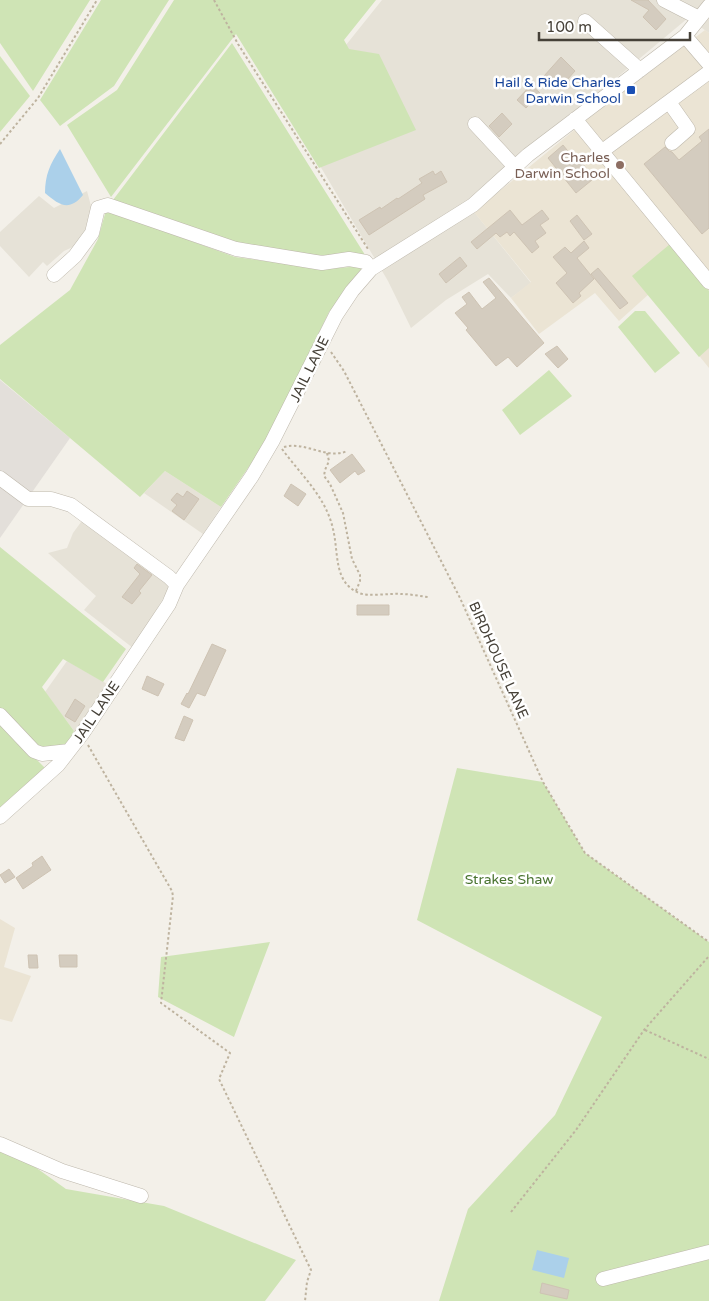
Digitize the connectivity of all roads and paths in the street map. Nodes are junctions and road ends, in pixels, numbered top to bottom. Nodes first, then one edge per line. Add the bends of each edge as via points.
1 (97, 0) edge
2 (214, 0) edge
3 (664, 0) edge
4 (683, 0) edge
5 (704, 12) edge
6 (584, 21) dead end
7 (685, 36) junction
8 (709, 64) edge
9 (640, 70) junction
10 (709, 72) edge
11 (669, 102) junction
12 (575, 119) junction
13 (475, 124) dead end
14 (672, 142) dead end
15 (0, 144) edge
16 (601, 152) junction
17 (515, 167) junction
18 (374, 266) junction
19 (54, 275) dead end
20 (709, 282) edge
21 (322, 341) junction
22 (347, 451) dead end
23 (327, 453) junction
24 (0, 478) edge
25 (177, 585) junction
26 (356, 591) junction
27 (428, 597) dead end
28 (0, 715) edge
29 (82, 734) junction
30 (69, 751) junction
31 (0, 817) edge
32 (709, 942) edge
33 (709, 956) edge
34 (644, 1030) junction
35 (709, 1059) edge
36 (0, 1144) edge
37 (141, 1196) dead end
38 (511, 1212) dead end
39 (709, 1252) edge
40 (603, 1279) dead end
41 (305, 1301) edge

1 - 15 path via 38,98
2 - 18 path
3 - 5 street
4 - 5 street
5 - 7 street, JAIL LANE
6 - 9 street
7 - 8 street
7 - 9 street, JAIL LANE
9 - 12 street, JAIL LANE
10 - 11 street
11 - 14 street via 688,129
11 - 16 street
12 - 16 street
12 - 17 street, JAIL LANE
13 - 17 street
16 - 20 street
17 - 18 street, JAIL LANE via 473,205
18 - 19 street via 350,259 322,263 236,248 108,205 98,208 92,233 75,256
18 - 21 street, JAIL LANE via 352,291
21 - 25 street, JAIL LANE via 252,476
21 - 32 path, BIRDHOUSE LANE via 349,379 460,598 543,782 585,853
22 - 23 path
23 - 26 path via 329,461 324,476 344,513 352,559 360,575
23 - 26 path via 300,446 281,447 310,482 328,514 339,569 345,584
24 - 25 street via 28,499 51,499 72,505
25 - 29 street, JAIL LANE via 168,604
26 - 27 path via 360,594 400,593
28 - 30 street via 34,751 42,754
29 - 30 street, JAIL LANE
29 - 41 path via 172,891 162,1003 230,1053 219,1079 311,1270
30 - 31 street, JAIL LANE via 58,765
33 - 34 path
34 - 35 path
34 - 38 path via 576,1130
36 - 37 street via 62,1171
39 - 40 street

